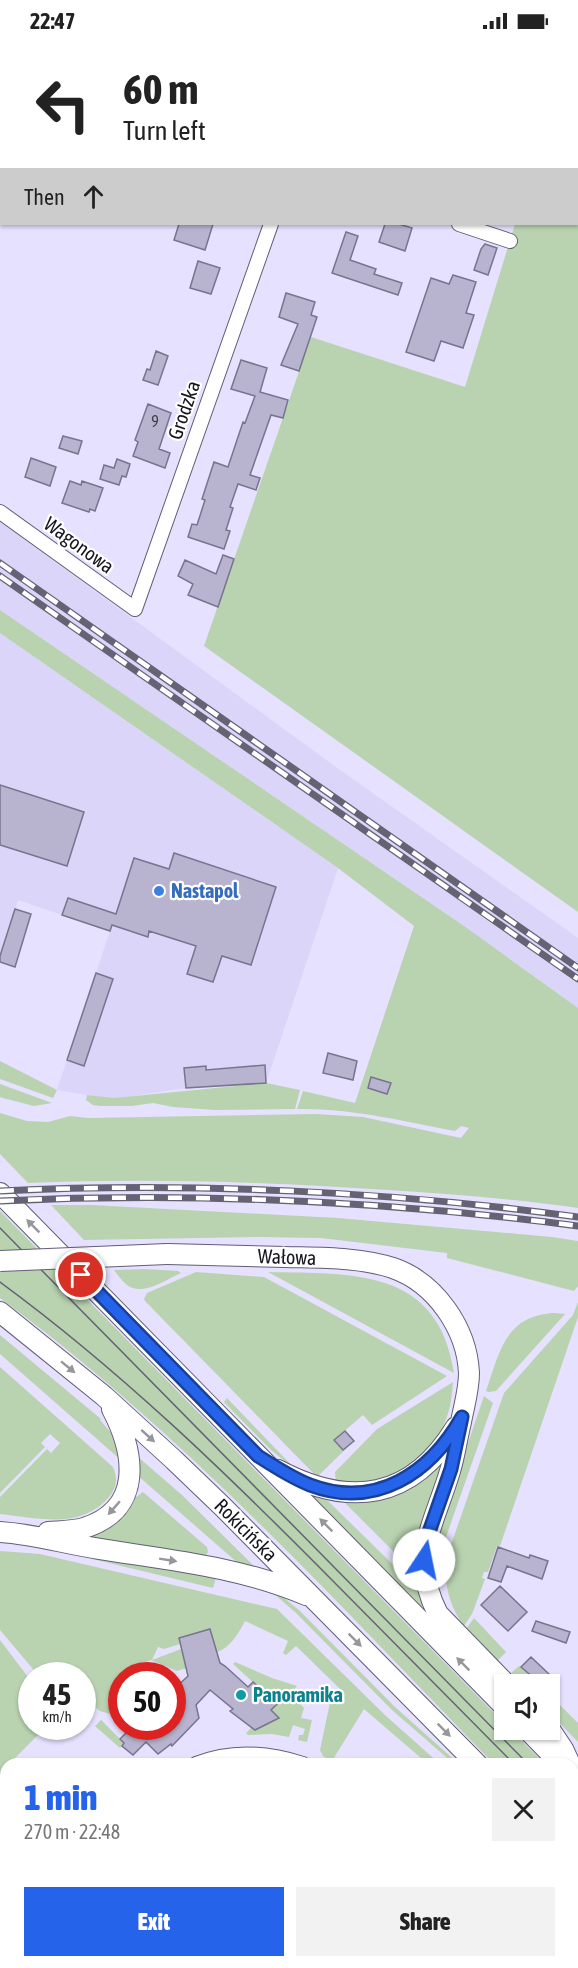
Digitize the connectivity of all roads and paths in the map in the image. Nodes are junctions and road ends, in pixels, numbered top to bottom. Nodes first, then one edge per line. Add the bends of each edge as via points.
1 (271, 225) edge
2 (462, 225) edge
3 (510, 241) dead end
4 (0, 512) edge
5 (135, 609) joint
6 (0, 1193) edge
7 (0, 1261) edge
8 (0, 1312) edge
9 (104, 1396) junction
10 (462, 1417) junction
11 (258, 1456) junction
12 (0, 1532) edge
13 (28, 1534) junction
14 (314, 1599) junction
15 (496, 1674) edge
16 (494, 1696) edge
17 (538, 1740) edge
18 (558, 1740) edge
19 (210, 1758) edge
20 (285, 1758) edge
21 (471, 1758) edge
22 (555, 1758) edge
23 (567, 1758) edge

1 - 5 street, Grodzka
2 - 3 street
4 - 5 street, Wagonowa
11 -> 6 main road
7 - 10 main road, Wałowa, bridge via 167,1254 341,1259 406,1274 437,1299 459,1332 469,1372
8 -> 9 main road, Rokicińska
9 -> 13 main road via 130,1455 129,1481 122,1499 111,1513 86,1527
9 -> 14 main road, Rokicińska via 223,1506
10 - 11 main road via 426,1464 400,1482 372,1491 341,1492 313,1486
10 - 15 main road, Wałowa via 451,1469 426,1542 425,1581 438,1614
16 -> 11 main road
12 - 13 main road
13 -> 14 main road via 243,1573
14 -> 21 main road, Rokicińska
17 - 22 main road
18 - 23 main road
19 - 20 street via 240,1754

